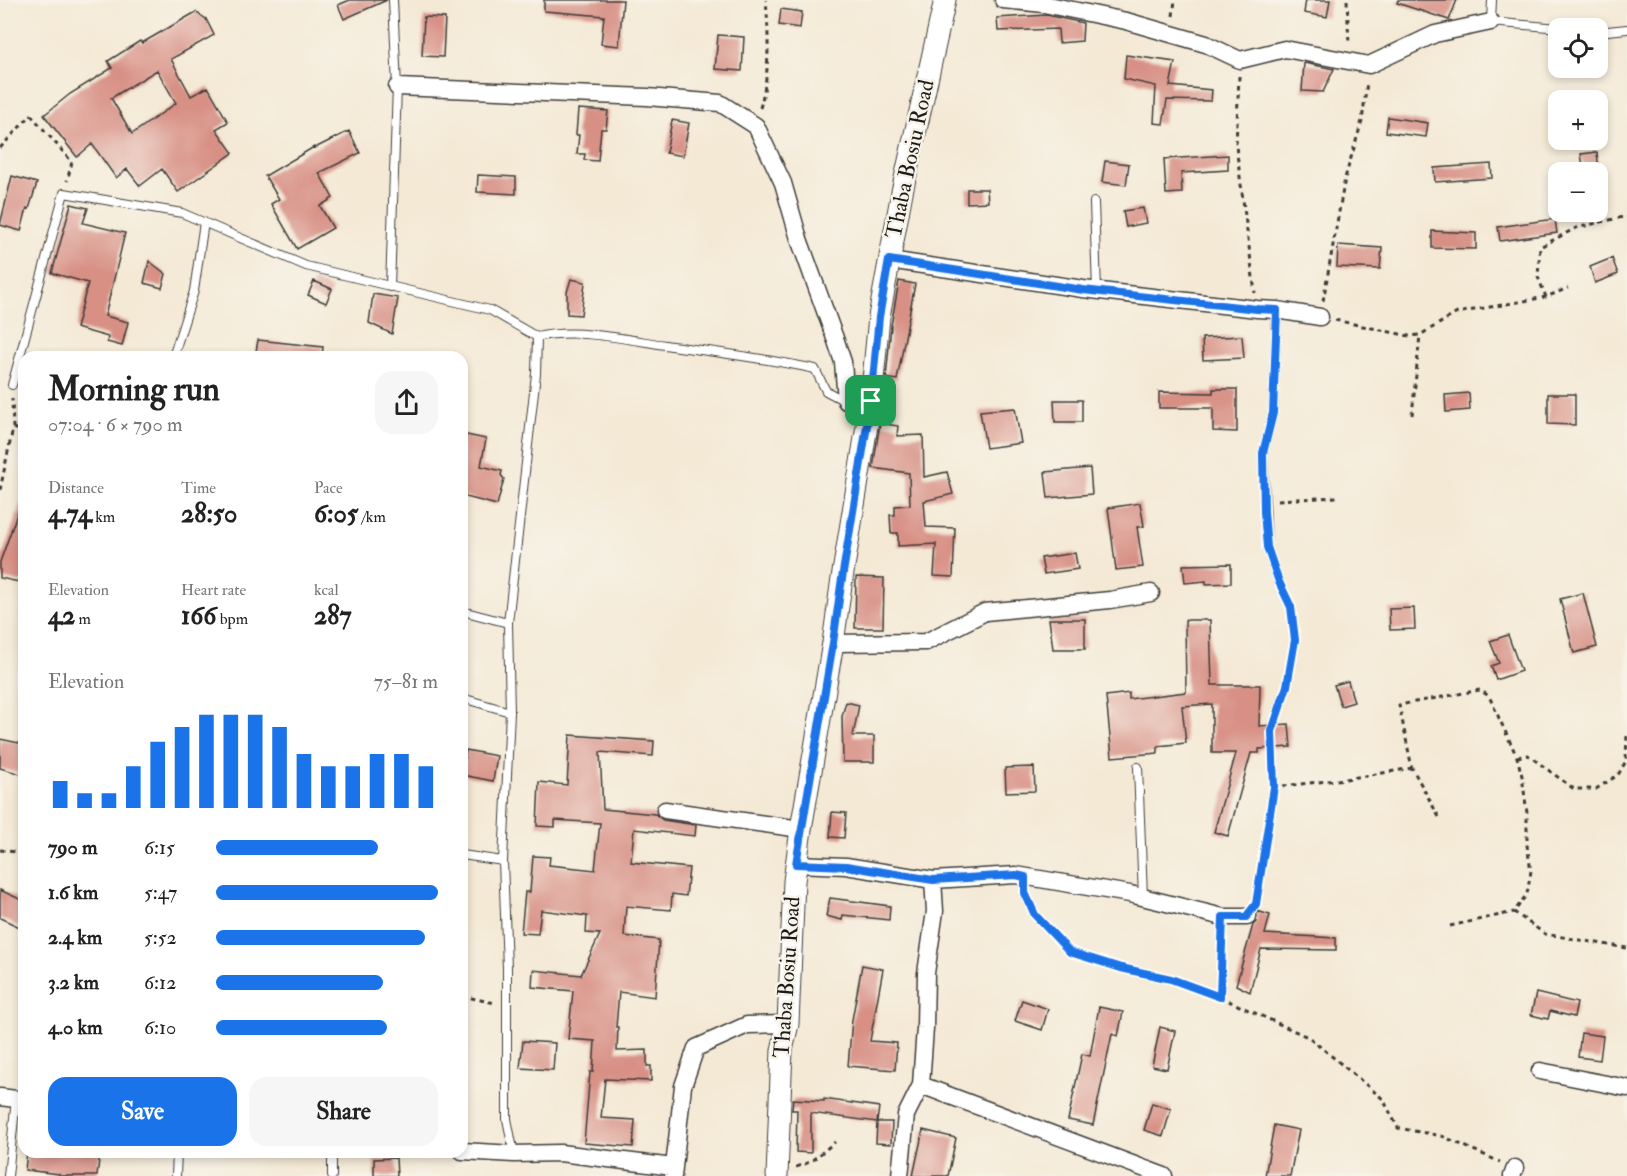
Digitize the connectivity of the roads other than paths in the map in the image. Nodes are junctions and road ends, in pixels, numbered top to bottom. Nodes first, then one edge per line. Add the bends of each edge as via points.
1 (393, 0) edge
2 (945, 0) edge
3 (1004, 0) edge
4 (1492, 0) edge
5 (1491, 22) junction
6 (1548, 27) edge
7 (1627, 29) edge
8 (1608, 32) edge
9 (397, 87) junction
10 (1094, 202) dead end
11 (204, 222) junction
12 (889, 260) junction
13 (390, 287) junction
14 (1097, 291) junction
15 (1277, 310) junction
16 (1320, 317) road end
17 (537, 337) junction
18 (21, 351) edge
19 (175, 351) edge
20 (18, 363) edge
21 (12, 385) road end
22 (846, 401) junction
23 (871, 401) junction
24 (1279, 582) road end
25 (1151, 593) dead end
26 (468, 613) edge
27 (508, 623) junction
28 (833, 643) junction
29 (468, 700) edge
30 (510, 712) junction
31 (1138, 767) dead end
32 (664, 810) dead end
33 (801, 829) junction
34 (468, 856) edge
35 (503, 861) junction
36 (796, 864) junction
37 (933, 880) junction
38 (1143, 897) junction
39 (1246, 917) road end
40 (788, 1024) junction
41 (1540, 1071) dead end
42 (921, 1084) junction
43 (1627, 1088) edge
44 (13, 1099) edge
45 (468, 1151) edge
46 (514, 1154) junction
47 (177, 1158) edge
48 (332, 1158) edge
49 (673, 1171) edge
50 (777, 1174) edge
51 (8, 1176) edge
52 (176, 1176) edge
53 (332, 1176) edge
54 (900, 1176) edge
55 (1164, 1176) edge

1 - 9 lane
2 - 12 street, Thaba Bosiu Road
3 - 5 street via 1126,21 1206,44 1240,60 1285,50 1369,65 1435,34
4 - 5 lane
5 - 6 lane
7 - 8 lane
9 - 13 lane
9 - 22 street via 720,103 756,126 783,183 836,340 843,362
10 - 14 lane
11 - 13 lane via 306,266
11 - 18 lane via 182,213 64,193
11 - 19 lane via 194,291
12 - 14 street
12 - 23 street, Thaba Bosiu Road
13 - 17 lane via 490,310
14 - 15 street
15 - 16 street
15 - 24 lane via 1273,413 1263,453 1267,547
17 - 22 lane via 554,333 614,338 779,361 815,369 826,391
17 - 27 lane
20 - 21 lane
22 - 23 street
23 - 28 street, Thaba Bosiu Road
25 - 28 street via 985,612 926,642
26 - 27 lane
27 - 30 lane
28 - 33 street, Thaba Bosiu Road
29 - 30 lane
30 - 35 lane
31 - 38 lane
32 - 33 street
33 - 36 street, Thaba Bosiu Road
34 - 35 lane
35 - 46 lane via 507,1119
36 - 37 street via 846,866
36 - 40 street, Thaba Bosiu Road
37 - 38 street via 1016,875
37 - 42 street via 935,911 926,973
38 - 39 street via 1223,917
40 - 49 street via 747,1025 696,1048 683,1086
40 - 50 street, Thaba Bosiu Road via 782,1050
41 - 43 street
42 - 54 street via 906,1115
42 - 55 street
44 - 51 lane
45 - 46 street
46 - 49 street via 560,1153
47 - 52 lane
48 - 53 lane

